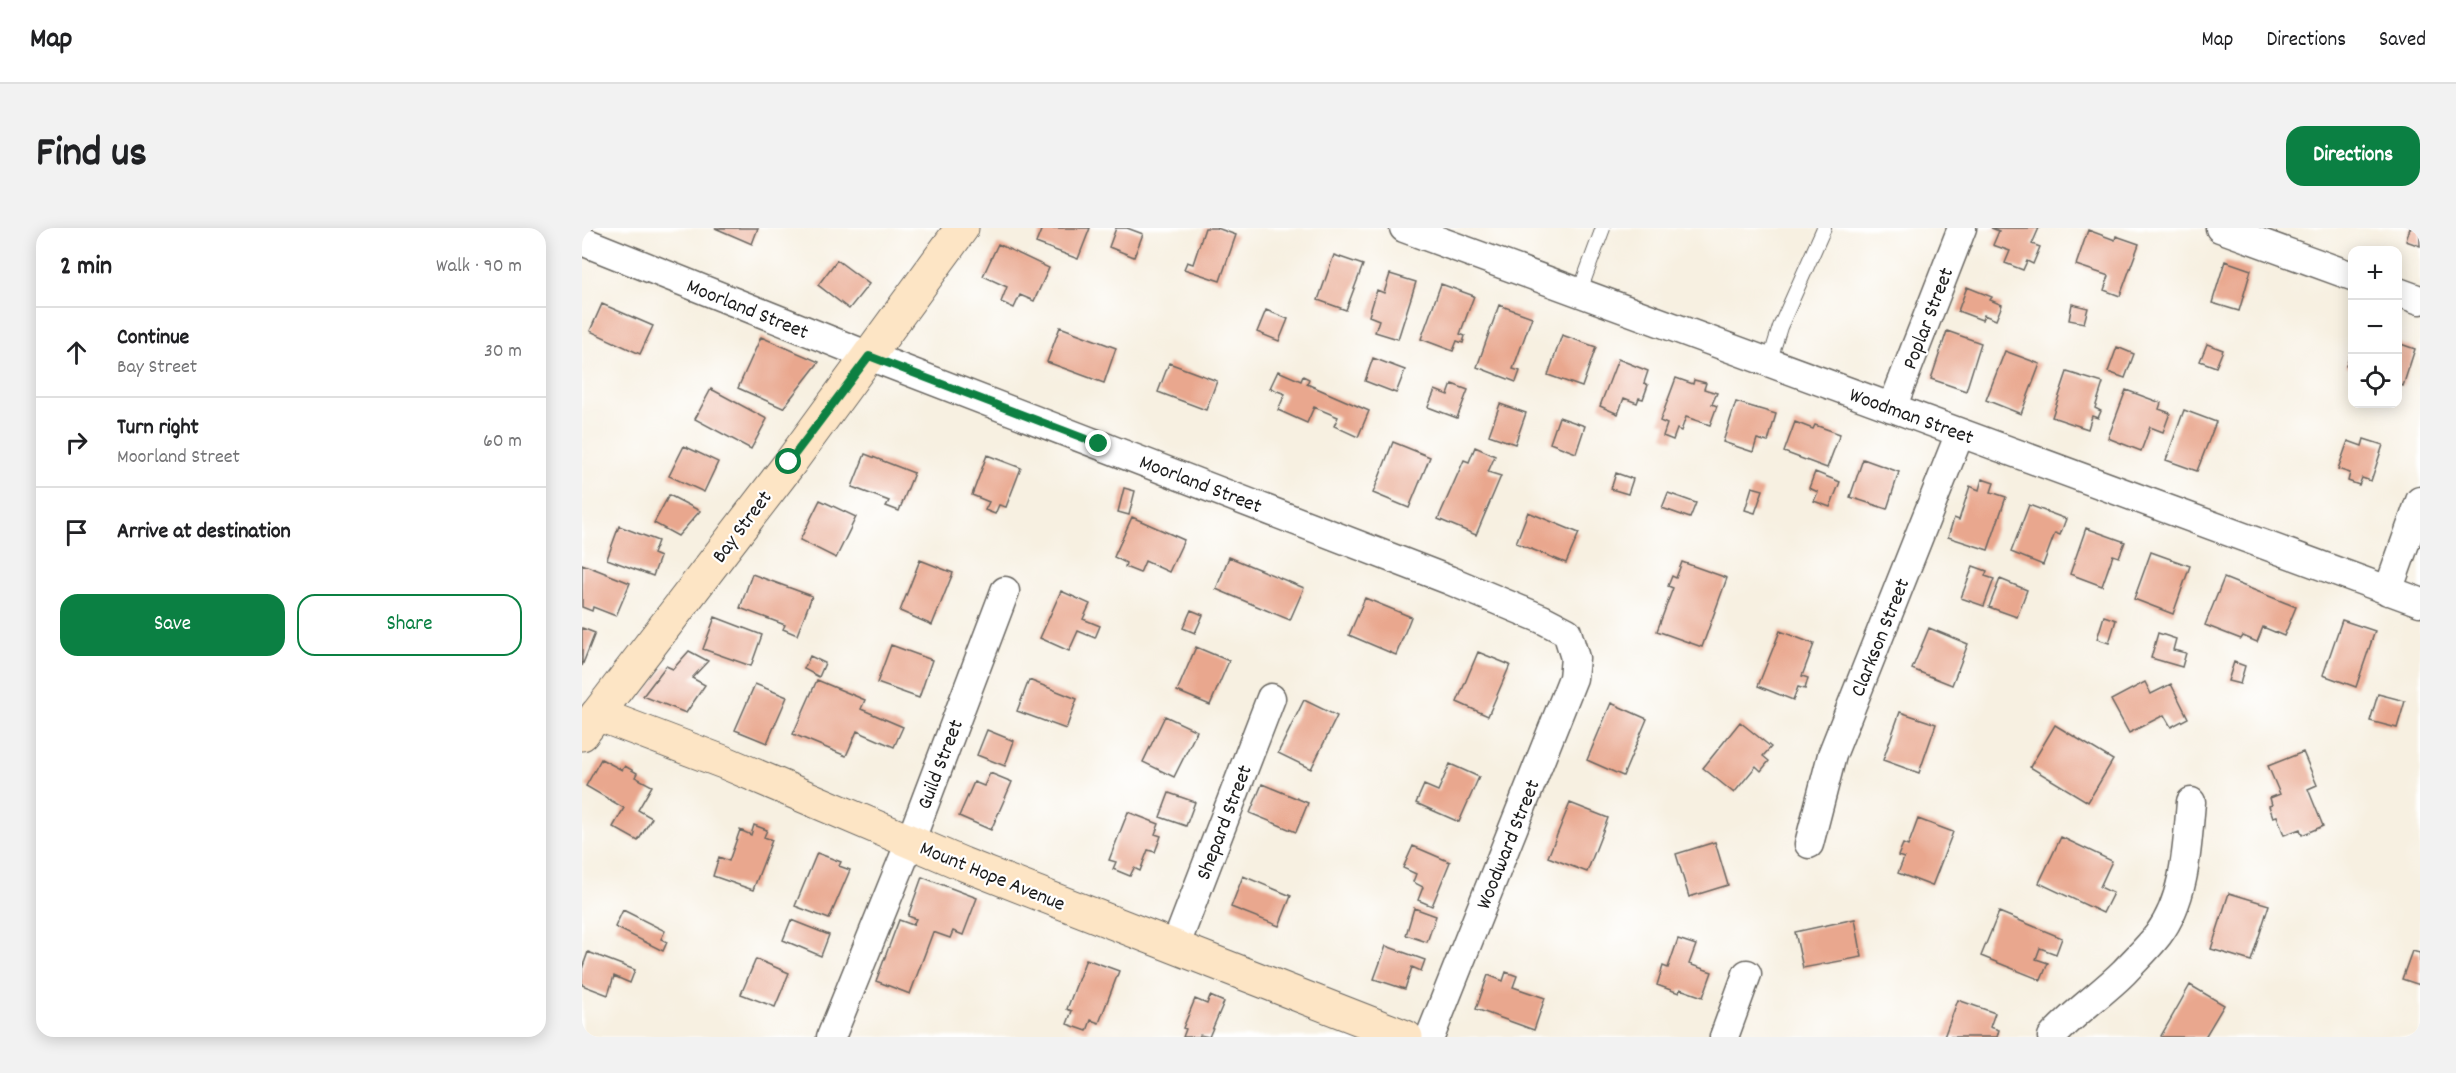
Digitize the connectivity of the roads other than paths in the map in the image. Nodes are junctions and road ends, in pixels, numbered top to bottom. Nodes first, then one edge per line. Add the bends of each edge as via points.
1 (962, 228) edge
2 (1404, 228) edge
3 (1604, 228) edge
4 (1824, 228) edge
5 (1962, 228) edge
6 (2220, 228) edge
7 (582, 241) edge
8 (2348, 275) edge
9 (1580, 293) junction
10 (2402, 294) edge
11 (2420, 300) edge
12 (869, 356) junction
13 (1769, 363) junction
14 (1892, 408) junction
15 (1960, 433) junction
16 (2420, 501) edge
17 (1005, 591) dead end
18 (2388, 591) junction
19 (2420, 602) edge
20 (1573, 649) joint
21 (1271, 698) dead end
22 (587, 719) edge
23 (2191, 802) dead end
24 (910, 842) junction
25 (1809, 844) dead end
26 (1175, 947) junction
27 (1747, 974) dead end
28 (831, 1037) edge
29 (1406, 1037) edge
30 (1430, 1037) edge
31 (1724, 1037) edge
32 (2052, 1037) edge

1 - 12 main road, Bay Street
2 - 9 street, Woodman Street
3 - 9 lane
4 - 13 lane via 1780,327
5 - 14 street, Poplar Street
6 - 8 street
7 - 12 street, Moorland Street
9 - 13 street, Woodman Street
10 - 11 street
12 - 20 street, Moorland Street via 1228,493 1532,615 1567,632
12 - 22 main road, Bay Street
13 - 14 street, Woodman Street
14 - 15 street, Woodman Street
15 - 18 street, Woodman Street
15 - 25 street, Clarkson Street via 1832,755
16 - 18 street
17 - 24 street, Guild Street
18 - 19 street, Woodman Street
20 - 30 street, Woodward Street via 1574,678
21 - 26 street, Shepard Street
22 - 24 main road, Mount Hope Avenue via 726,763
23 - 32 street via 2185,866 2177,898 2159,934 2123,973
24 - 26 main road, Mount Hope Avenue
24 - 28 street, Guild Street
26 - 29 main road, Mount Hope Avenue
27 - 31 street

